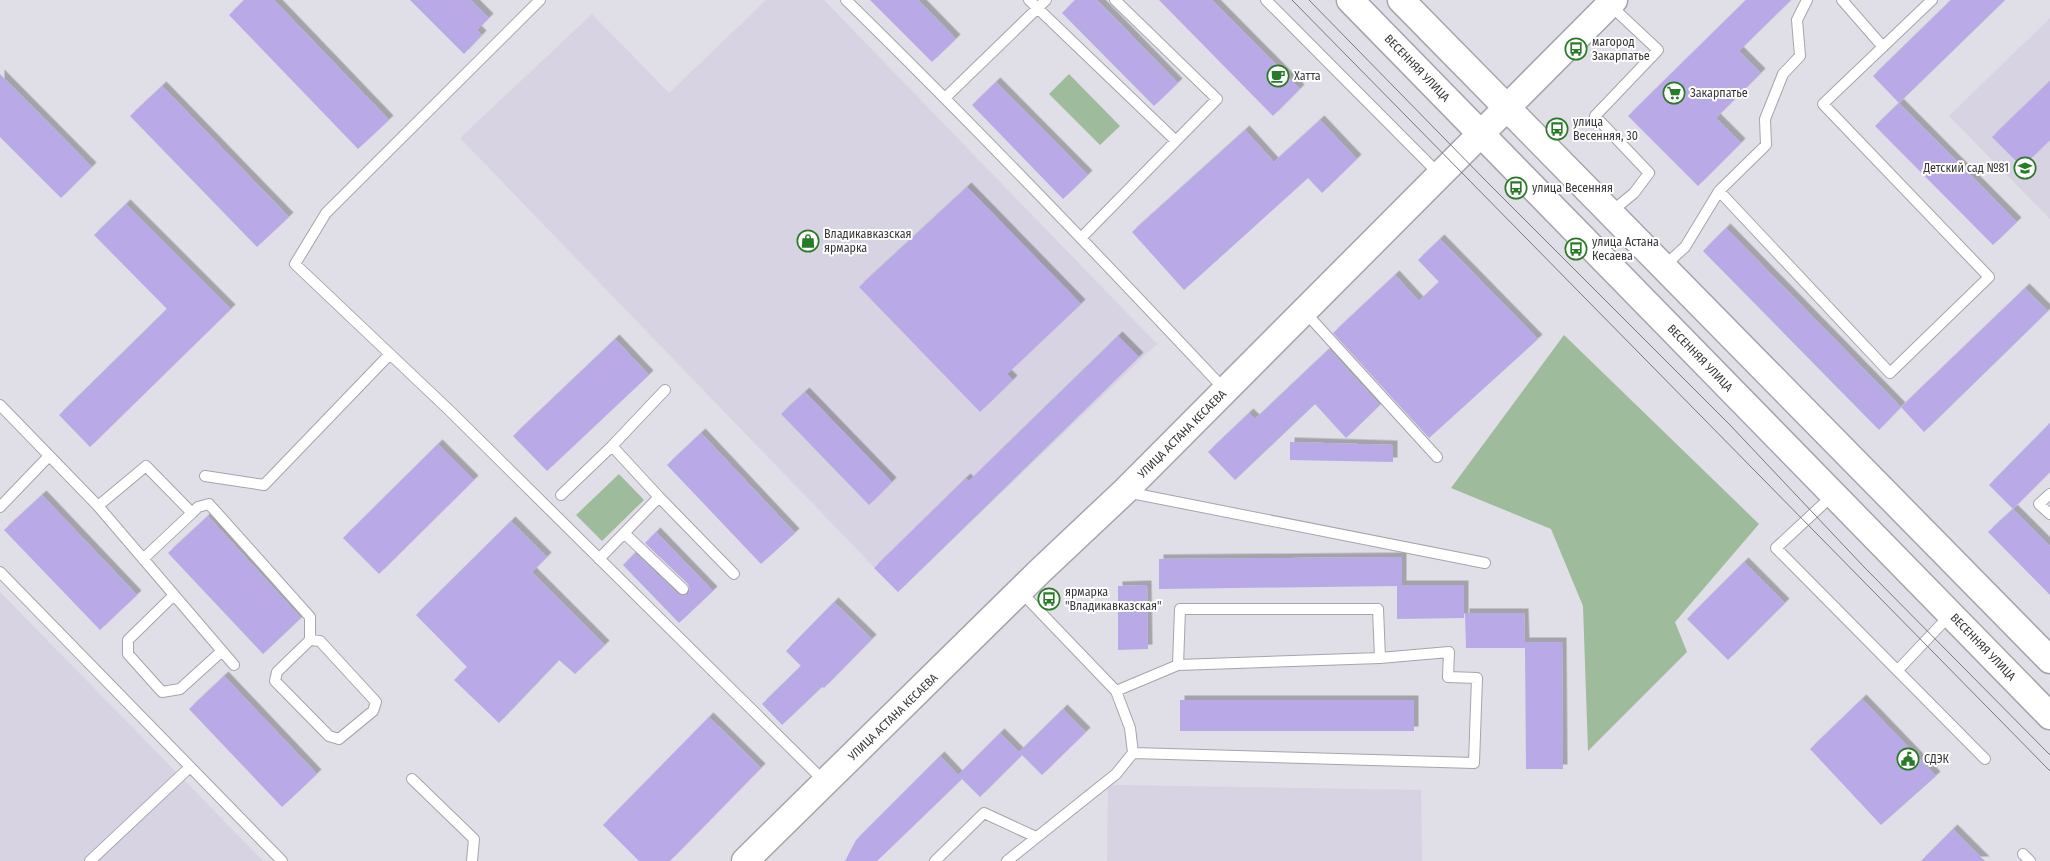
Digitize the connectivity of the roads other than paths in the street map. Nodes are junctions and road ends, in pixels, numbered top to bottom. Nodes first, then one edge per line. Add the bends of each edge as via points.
1 (540, 0) edge
2 (846, 0) edge
3 (1030, 0) edge
4 (1046, 0) edge
5 (1116, 0) edge
6 (1266, 0) edge
7 (1350, 0) edge
8 (1401, 0) edge
9 (1807, 0) edge
10 (1842, 0) edge
11 (1932, 0) edge
12 (1611, 2) edge
13 (1038, 8) junction
14 (1882, 47) junction
15 (946, 97) junction
16 (1506, 107) junction
17 (1480, 133) junction
18 (1176, 141) junction
19 (1439, 174) junction
20 (1719, 191) junction
21 (1610, 212) junction
22 (1082, 237) junction
23 (1663, 267) junction
24 (1305, 312) junction
25 (390, 354) junction
26 (665, 390) dead end
27 (1225, 390) junction
28 (0, 405) edge
29 (612, 446) junction
30 (49, 456) junction
31 (1437, 458) dead end
32 (205, 476) dead end
33 (1125, 491) junction
34 (2050, 494) edge
35 (561, 495) dead end
36 (1834, 495) junction
37 (659, 497) junction
38 (98, 506) junction
39 (0, 507) edge
40 (192, 513) junction
41 (2050, 514) edge
42 (624, 533) junction
43 (143, 559) junction
44 (599, 559) junction
45 (1485, 563) dead end
46 (0, 572) edge
47 (734, 574) dead end
48 (683, 589) dead end
49 (1021, 592) junction
50 (174, 595) junction
51 (1951, 614) junction
52 (310, 640) junction
53 (222, 651) junction
54 (1380, 658) junction
55 (2050, 660) edge
56 (234, 665) dead end
57 (1178, 665) junction
58 (1898, 670) junction
59 (1116, 691) junction
60 (2050, 716) edge
61 (1134, 753) junction
62 (1985, 759) dead end
63 (190, 768) junction
64 (412, 779) dead end
65 (826, 782) junction
66 (1036, 837) junction
67 (90, 861) edge
68 (282, 861) edge
69 (472, 861) edge
70 (745, 861) edge
71 (935, 861) edge
72 (1007, 861) edge

1 - 25 lane via 326,213 295,264
2 - 15 lane
3 - 13 lane
4 - 13 lane
5 - 18 lane via 1217,99
6 - 19 lane
7 - 17 street, ВЕСЕННЯЯ УЛИЦА
8 - 16 street
9 - 20 lane via 1797,20 1800,56 1783,74 1765,119 1766,144
10 - 14 lane
11 - 14 lane
12 - 16 street, УЛИЦА АСТАНА КЕСАЕВА
12 - 21 lane via 1658,50 1595,116 1649,172 1634,192
13 - 15 lane
13 - 18 lane
14 - 20 lane via 1823,104 1989,277 1890,373
15 - 22 lane
16 - 17 street, УЛИЦА АСТАНА КЕСАЕВА
16 - 21 street
17 - 19 street, УЛИЦА АСТАНА КЕСАЕВА
17 - 36 street, ВЕСЕННЯЯ УЛИЦА
18 - 22 lane
19 - 24 street, УЛИЦА АСТАНА КЕСАЕВА
20 - 23 lane via 1684,247
21 - 23 street
22 - 27 lane
23 - 55 street
24 - 27 street, УЛИЦА АСТАНА КЕСАЕВА
24 - 31 lane
25 - 32 lane via 264,486
25 - 44 lane
26 - 29 lane
27 - 33 street, УЛИЦА АСТАНА КЕСАЕВА
28 - 30 lane
29 - 35 lane
29 - 37 lane
30 - 38 lane
30 - 39 lane
33 - 45 lane
33 - 49 street, УЛИЦА АСТАНА КЕСАЕВА
34 - 41 lane via 2039,504
36 - 51 street, ВЕСЕННЯЯ УЛИЦА
36 - 58 lane via 1776,548
37 - 42 lane
37 - 47 lane
38 - 40 lane via 146,466
38 - 43 lane
40 - 43 lane
40 - 52 lane via 209,504 310,617
42 - 44 lane
42 - 48 lane
43 - 50 lane
44 - 65 lane
46 - 63 lane
49 - 59 lane
49 - 65 street, УЛИЦА АСТАНА КЕСАЕВА
50 - 53 lane
50 - 53 lane via 128,640 128,654 162,692 180,689
51 - 58 lane
51 - 60 street, ВЕСЕННЯЯ УЛИЦА
52 - 52 lane via 277,672 275,681 329,736 339,739 373,711 376,702 320,641
53 - 56 lane
54 - 57 lane
54 - 57 lane via 1378,609 1180,609
54 - 61 lane via 1449,652 1448,677 1477,678 1474,763
57 - 59 lane
58 - 62 lane
59 - 61 lane via 1130,728
61 - 66 lane via 1116,774
63 - 67 lane
63 - 68 lane
64 - 69 lane via 474,839
65 - 70 street, УЛИЦА АСТАНА КЕСАЕВА
66 - 71 lane via 984,813
66 - 72 lane

